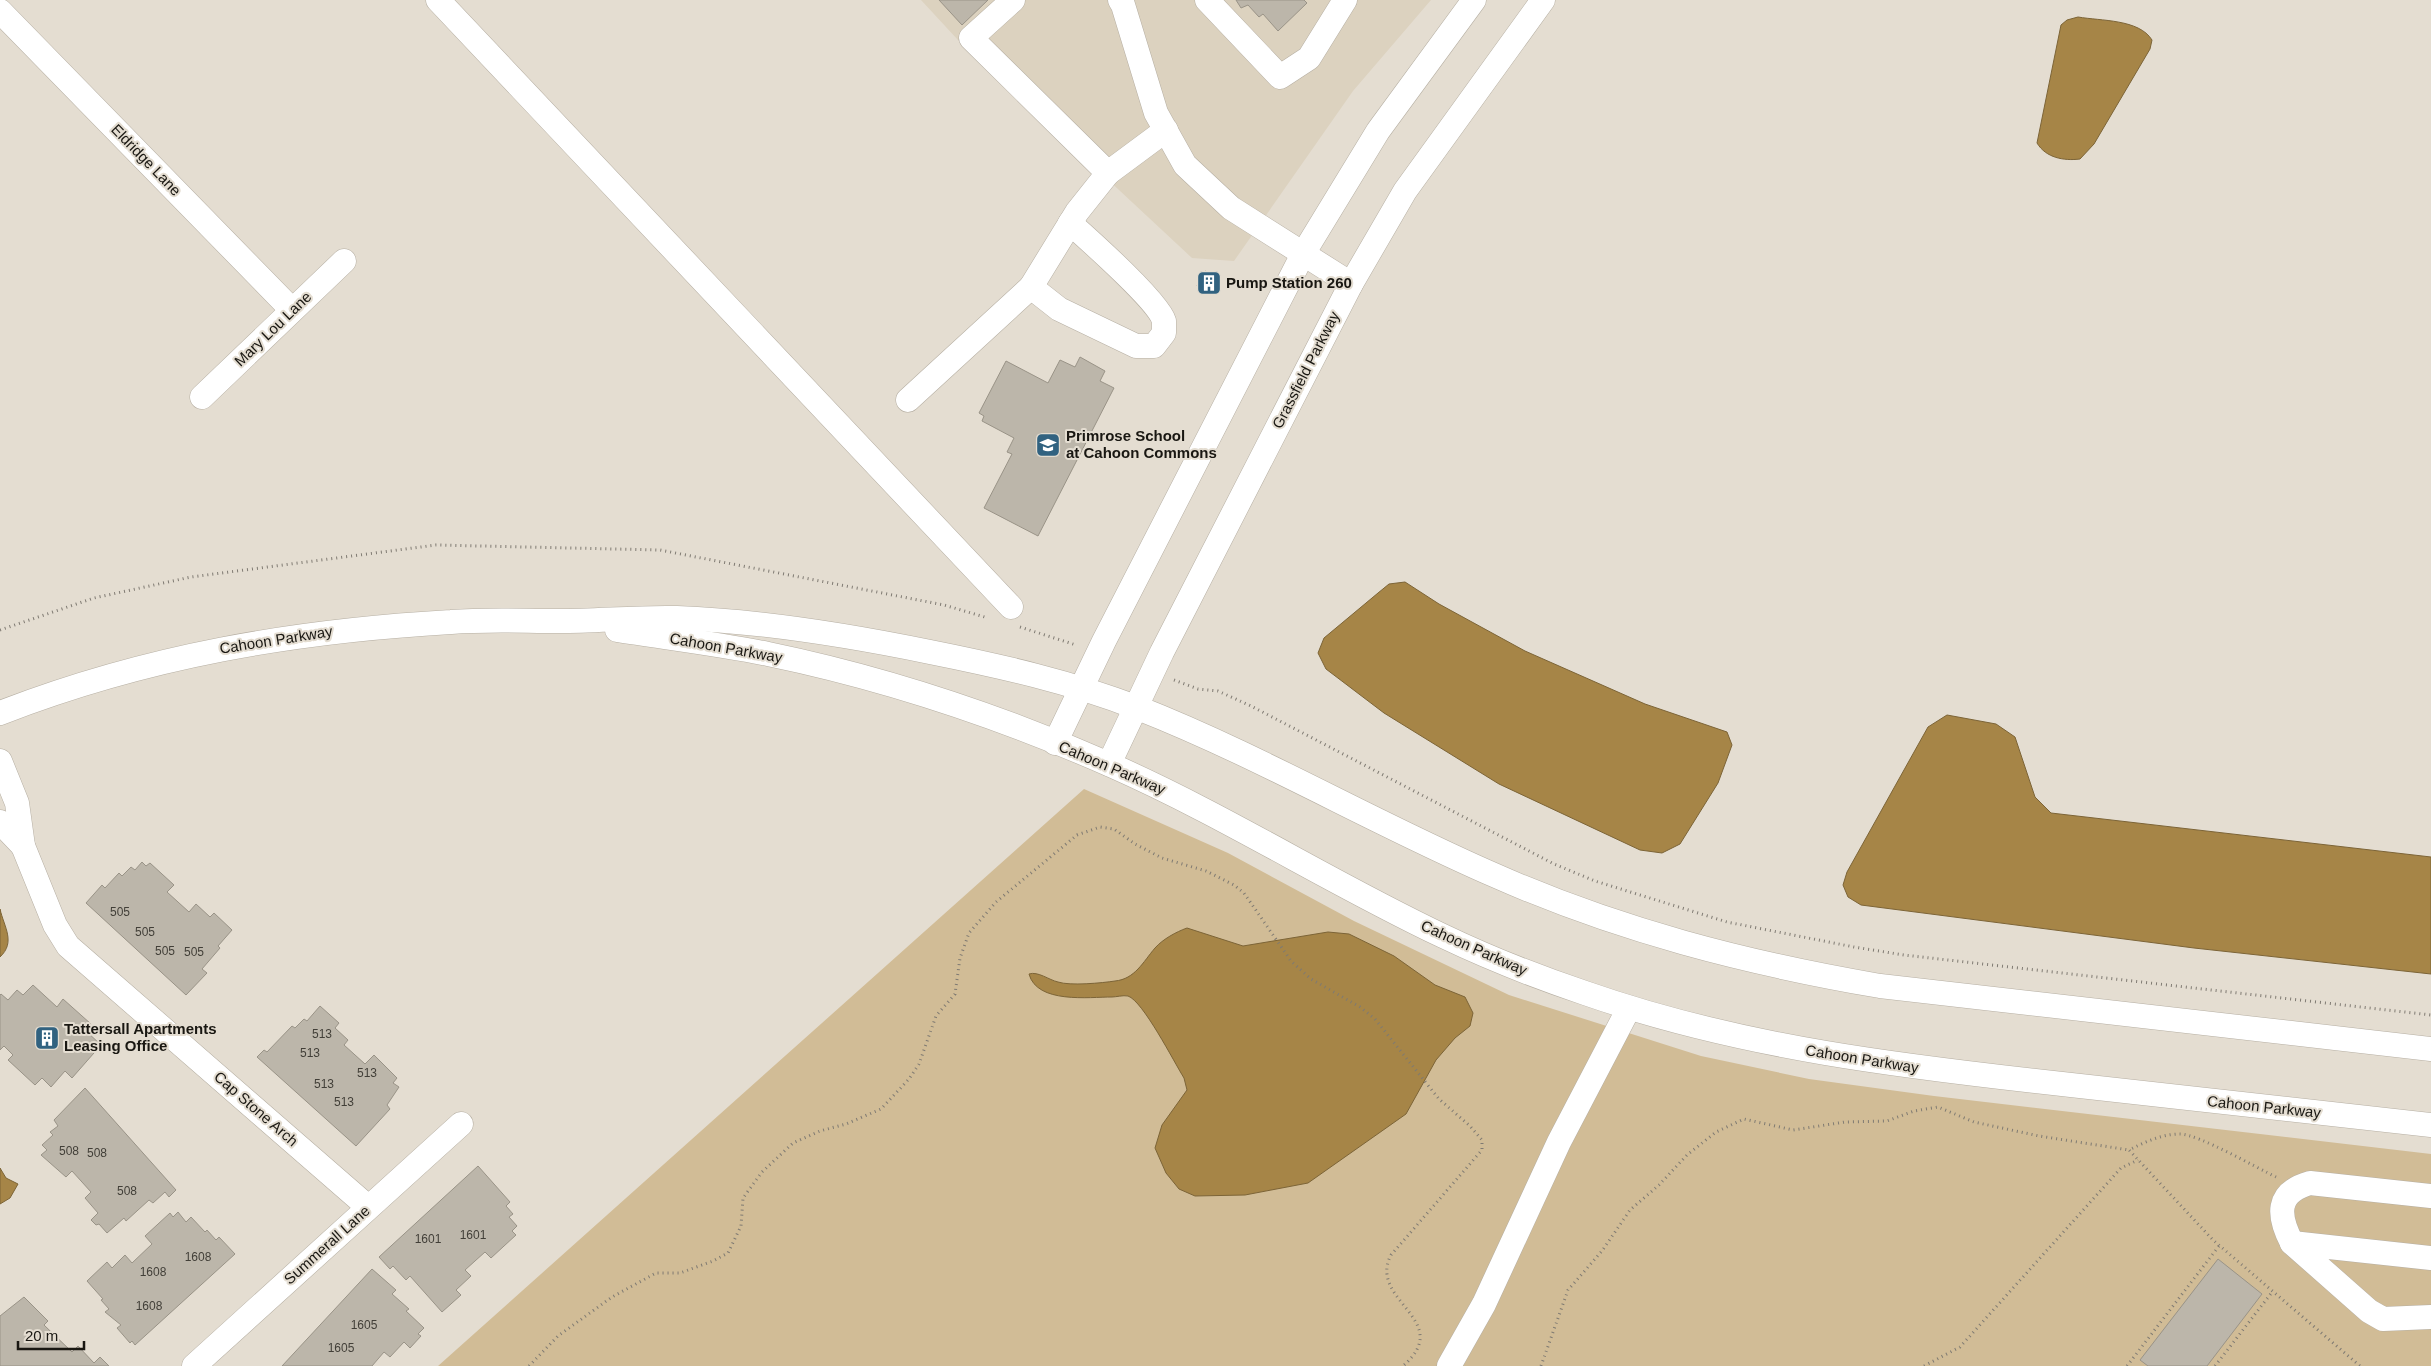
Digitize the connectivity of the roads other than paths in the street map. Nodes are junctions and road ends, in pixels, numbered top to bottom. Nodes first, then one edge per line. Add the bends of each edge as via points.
1 (438, 0) edge
2 (1013, 0) edge
3 (1120, 0) edge
4 (1207, 0) edge
5 (1345, 0) edge
6 (1474, 0) edge
7 (1543, 0) edge
8 (0, 11) edge
9 (1166, 130) junction
10 (1108, 173) junction
11 (1070, 223) junction
12 (1304, 254) junction
13 (344, 261) dead end
14 (1350, 284) junction
15 (1031, 287) junction
16 (292, 310) junction
17 (202, 397) dead end
18 (908, 400) dead end
19 (1014, 617) road end
20 (561, 621) junction
21 (1082, 688) junction
22 (1136, 707) junction
23 (0, 713) edge
24 (1055, 743) junction
25 (0, 761) edge
26 (1109, 764) junction
27 (0, 822) edge
28 (23, 846) junction
29 (1629, 1008) junction
30 (2431, 1049) edge
31 (461, 1124) dead end
32 (2431, 1125) edge
33 (2431, 1196) edge
34 (368, 1207) junction
35 (2292, 1243) junction
36 (2431, 1258) edge
37 (2431, 1317) edge
38 (194, 1366) edge
39 (1449, 1366) edge

1 - 19 street
2 - 10 street via 971,38
3 - 9 street via 1156,113
4 - 5 street via 1280,77 1309,58
6 - 12 street via 1378,131
7 - 14 street, Grassfield Parkway via 1405,192
8 - 16 street, Eldridge Lane
9 - 10 street
9 - 12 street via 1185,166 1231,208
10 - 11 street
11 - 15 street
11 - 15 street via 1104,253 1150,302 1164,320 1164,333 1154,346 1136,346 1059,309
12 - 14 street
12 - 21 street
13 - 16 street, Mary Lou Lane
14 - 22 street, Grassfield Parkway
15 - 18 street
16 - 17 street, Mary Lou Lane
20 - 21 street, Cahoon Parkway via 676,618 805,630 858,637 984,663
20 - 23 street, Cahoon Parkway via 452,622 322,632 218,649 131,670
20 - 24 street, Cahoon Parkway via 768,654 838,671 930,698
21 - 22 street, Cahoon Parkway
21 - 24 street
22 - 26 street, Grassfield Parkway
22 - 30 street, Cahoon Parkway via 1260,762 1446,854 1528,890 1642,932 1720,954 1880,986
24 - 26 street, Cahoon Parkway
25 - 28 street, Cap Stone Arch via 17,803
26 - 29 street, Cahoon Parkway via 1228,822 1442,936 1552,982
27 - 28 street, Cap Stone Arch
28 - 34 street, Cap Stone Arch via 55,925 68,946
29 - 32 street, Cahoon Parkway via 1720,1033 1859,1060
29 - 39 street via 1559,1142 1484,1304
31 - 34 street, Summerall Lane
33 - 35 street via 2310,1183 2296,1187 2287,1196 2281,1210 2283,1225
34 - 38 street, Summerall Lane
35 - 36 street
35 - 37 street via 2368,1311 2383,1319

